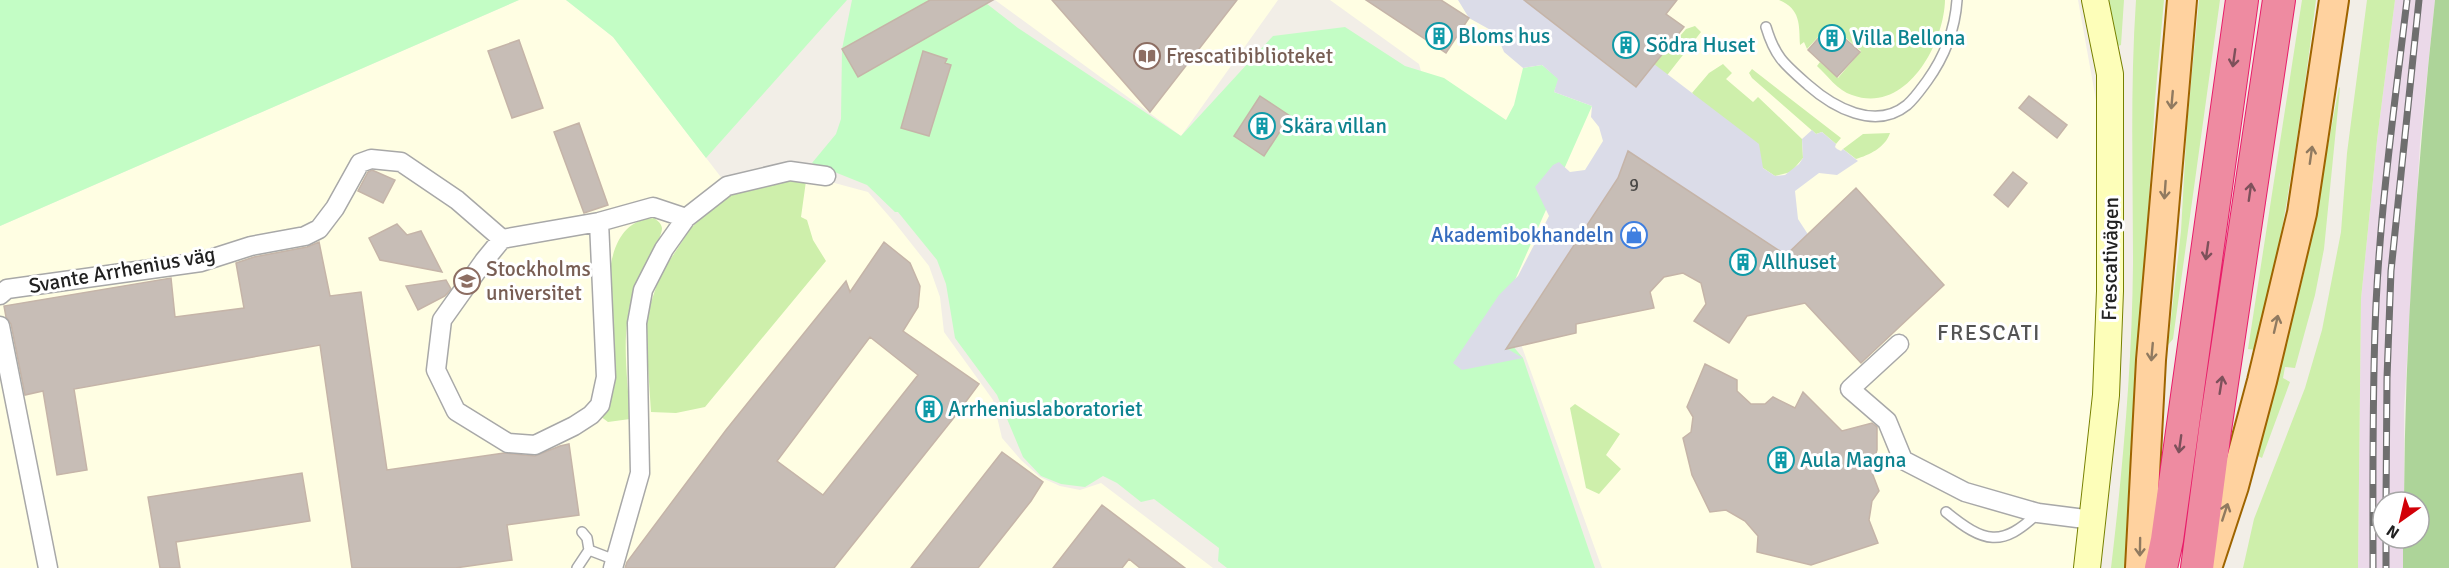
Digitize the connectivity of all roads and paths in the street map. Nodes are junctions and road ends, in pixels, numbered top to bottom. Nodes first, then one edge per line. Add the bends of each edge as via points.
1 (1957, 0) edge
2 (2095, 0) edge
3 (2182, 0) edge
4 (2242, 0) edge
5 (2279, 0) edge
6 (2334, 0) edge
7 (1766, 27) dead end
8 (826, 176) dead end
9 (686, 218) junction
10 (600, 222) junction
11 (502, 239) junction
12 (0, 295) edge
13 (0, 326) edge
14 (1899, 344) dead end
15 (1946, 512) dead end
16 (2038, 513) junction
17 (2093, 520) junction
18 (582, 532) dead end
19 (589, 550) junction
20 (614, 564) edge
21 (48, 568) edge
22 (578, 568) edge
23 (2087, 568) edge
24 (2140, 568) edge
25 (2160, 568) edge
26 (2197, 568) edge
27 (2207, 568) edge

1 - 7 lane via 1955,22 1933,73 1907,105 1883,115 1859,115 1824,99 1782,62
2 - 17 street, Frescativägen via 2110,74 2111,164 2106,395
3 -> 24 main road via 2151,360
4 -> 25 highway
26 -> 5 highway
27 -> 6 main road via 2234,486 2302,213
8 - 9 street via 790,171 727,186
9 - 10 street via 653,207
9 - 20 street via 642,290 637,323 640,473
10 - 11 street
10 - 11 street via 606,377 600,405 574,426 535,445 508,443 456,411 436,370 442,320
11 - 12 street, Svante Arrhenius väg via 417,171 401,162 371,159 360,163 319,229 305,236 251,246 201,262 7,290
13 - 21 street
14 - 16 street via 1850,389 1887,421 1903,460 1965,492
15 - 16 lane via 1973,532 1998,538 2020,531
16 - 17 street
17 - 23 street, Frescativägen
18 - 19 lane
19 - 20 lane
19 - 22 lane

